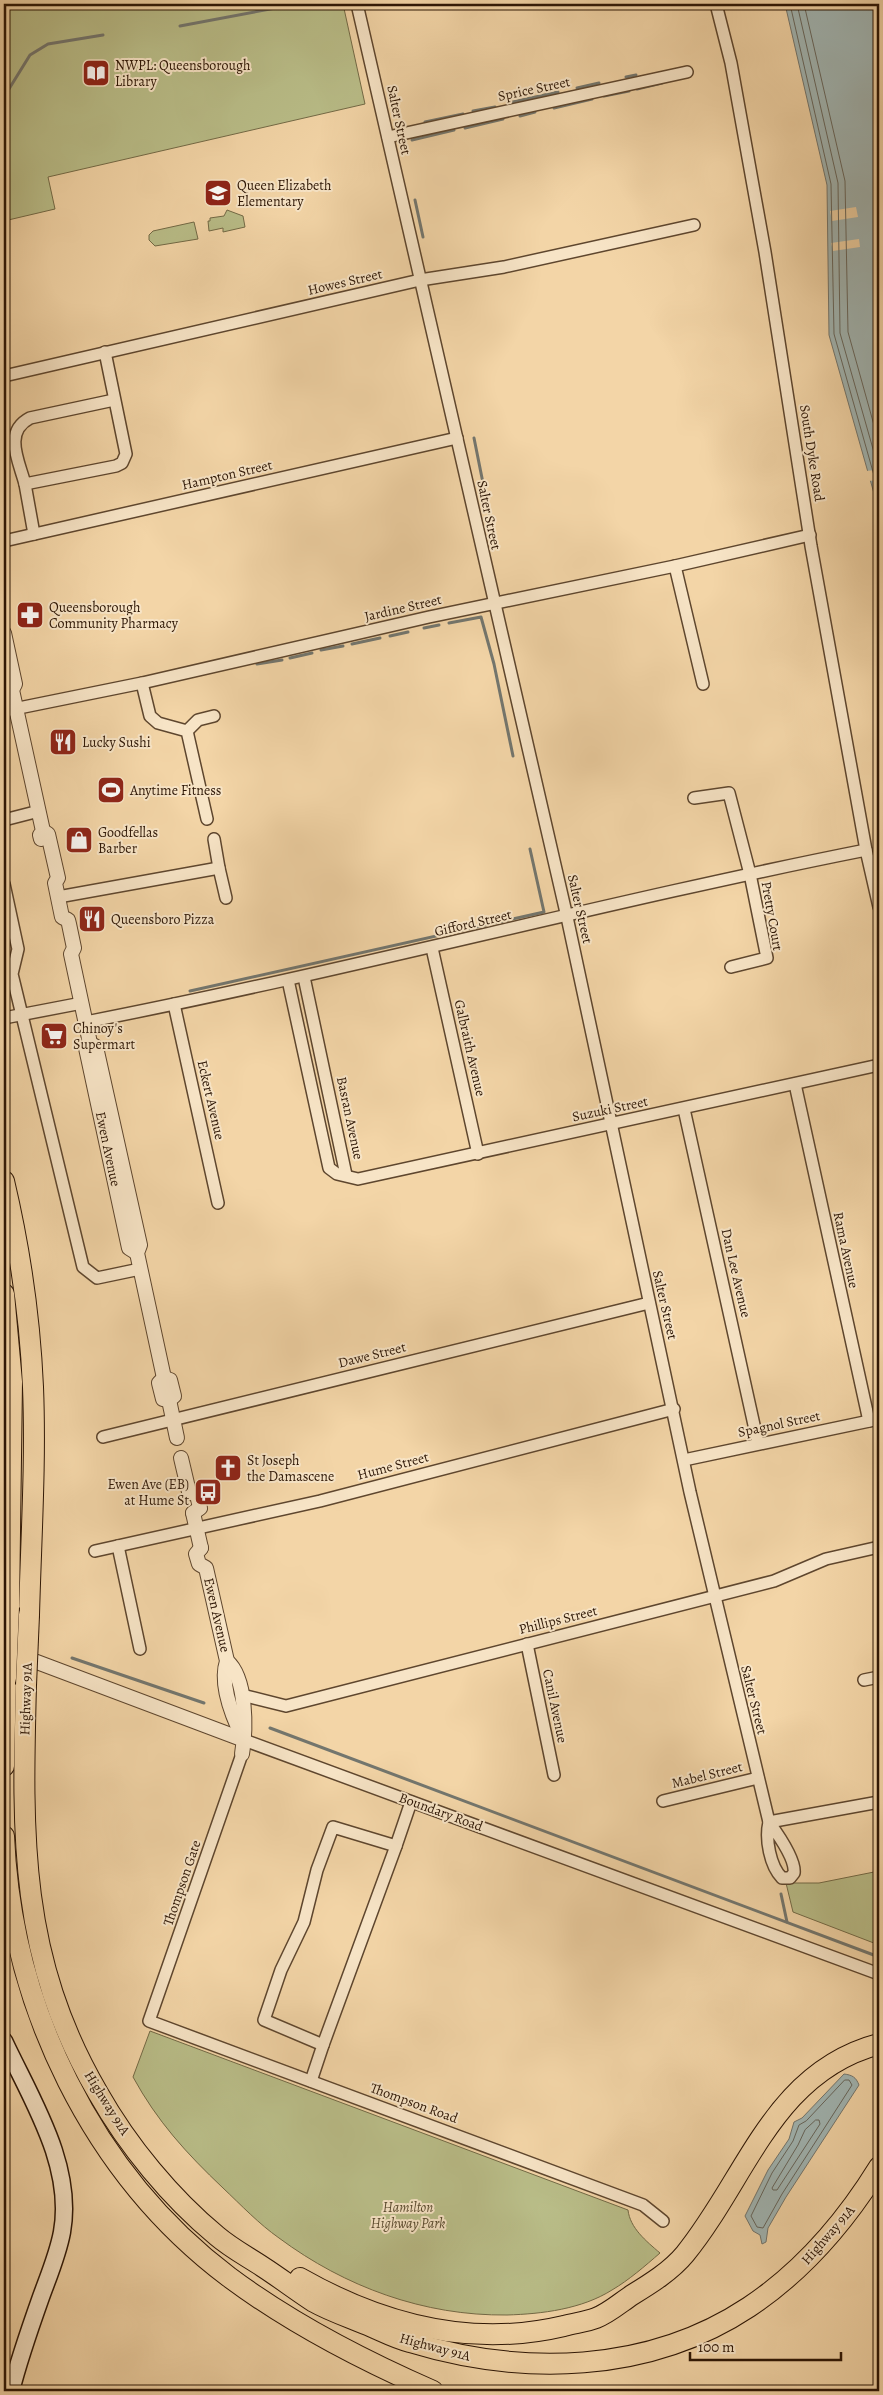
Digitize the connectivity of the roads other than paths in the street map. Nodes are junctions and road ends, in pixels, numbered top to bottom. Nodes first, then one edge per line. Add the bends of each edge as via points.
1 (356, 4) edge
2 (716, 4) edge
3 (687, 72) dead end
4 (388, 137) junction
5 (694, 226) dead end
6 (420, 280) junction
7 (104, 352) junction
8 (4, 376) edge
9 (114, 400) junction
10 (457, 438) junction
11 (24, 484) junction
12 (34, 534) junction
13 (810, 535) junction
14 (4, 541) edge
15 (675, 566) junction
16 (493, 603) junction
17 (4, 633) edge
18 (4, 675) edge
19 (142, 683) junction
20 (703, 684) dead end
21 (12, 690) junction
22 (10, 710) edge
23 (214, 716) dead end
24 (187, 731) junction
25 (694, 798) dead end
26 (39, 811) junction
27 (207, 819) dead end
28 (4, 820) edge
29 (214, 839) dead end
30 (866, 850) junction
31 (219, 868) junction
32 (750, 874) junction
33 (4, 886) edge
34 (58, 897) junction
35 (226, 898) dead end
36 (879, 907) edge
37 (567, 917) junction
38 (432, 948) junction
39 (731, 967) dead end
40 (8, 969) edge
41 (304, 977) junction
42 (288, 980) junction
43 (82, 1003) junction
44 (174, 1004) junction
45 (23, 1015) junction
46 (4, 1018) edge
47 (86, 1022) junction
48 (879, 1065) edge
49 (795, 1084) junction
50 (684, 1109) junction
51 (610, 1124) junction
52 (478, 1154) junction
53 (346, 1175) junction
54 (4, 1182) edge
55 (218, 1203) dead end
56 (140, 1269) junction
57 (4, 1294) edge
58 (649, 1303) junction
59 (674, 1409) junction
60 (173, 1420) junction
61 (874, 1420) edge
62 (103, 1437) dead end
63 (758, 1443) junction
64 (684, 1460) junction
65 (197, 1528) junction
66 (118, 1546) junction
67 (879, 1546) edge
68 (94, 1551) dead end
69 (714, 1596) junction
70 (527, 1644) junction
71 (4, 1649) edge
72 (140, 1649) dead end
73 (227, 1661) junction
74 (879, 1677) edge
75 (864, 1680) dead end
76 (242, 1695) junction
77 (232, 1709) junction
78 (202, 1724) junction
79 (243, 1747) junction
80 (4, 1766) edge
81 (554, 1775) dead end
82 (758, 1778) junction
83 (663, 1801) dead end
84 (411, 1802) junction
85 (879, 1802) edge
86 (4, 1836) edge
87 (396, 1846) junction
88 (879, 1974) edge
89 (149, 2021) joint
90 (4, 2041) edge
91 (879, 2044) edge
92 (323, 2045) junction
93 (311, 2081) junction
94 (97, 2092) junction
95 (879, 2167) edge
96 (663, 2221) dead end
97 (356, 2356) junction
98 (11, 2391) edge
99 (408, 2391) edge
100 (433, 2391) edge

1 - 4 street, Salter Street
2 - 13 street, South Dyke Road via 731,63 765,248
3 - 4 street, Sprice Street
4 - 6 street, Salter Street
5 - 6 street, Howes Street via 504,267
6 - 7 street, Howes Street
6 - 10 street, Salter Street
7 - 8 street, Howes Street
7 - 9 street
9 - 11 street via 30,418 21,423 14,434
9 - 11 street via 126,454 122,464
10 - 12 street, Hampton Street
10 - 16 street, Salter Street
11 - 12 street
12 - 14 street, Hampton Street
13 - 15 street, Jardine Street
13 - 30 street, South Dyke Road
15 - 16 street, Jardine Street
15 - 20 street
16 - 19 street, Jardine Street
16 - 37 street, Salter Street
17 - 21 street, Ewen Avenue via 15,684
18 - 21 street, Ewen Avenue via 6,686
19 - 22 street, Jardine Street
19 - 24 street via 150,716 158,723
21 - 22 street, Ewen Avenue
22 - 26 street, Ewen Avenue
23 - 24 street via 198,720
24 - 27 street
25 - 32 street via 729,792
26 - 28 street
26 - 34 street, Ewen Avenue via 58,878 55,883
29 - 31 street
30 - 32 street, Gifford Street
30 - 36 street, South Dyke Road
31 - 34 street
31 - 35 street
32 - 37 street, Gifford Street
32 - 39 street, Pretty Court via 767,958
33 - 40 street via 18,949
34 - 43 street, Ewen Avenue via 62,917 68,920 74,948 71,954
37 - 38 street, Gifford Street
37 - 51 street, Salter Street
38 - 41 street, Gifford Street
38 - 52 street, Galbraith Avenue
40 - 45 street
41 - 42 street, Gifford Street
41 - 53 street, Basran Avenue
42 - 44 street, Gifford Street
42 - 53 street, Basran Avenue via 329,1168 337,1174
43 - 45 street
43 - 47 street, Ewen Avenue
44 - 47 street, Gifford Street
44 - 55 street, Eckert Avenue
45 - 46 street
45 - 56 street via 83,1267 97,1278
47 - 56 street, Ewen Avenue via 90,1042 86,1048 129,1248 137,1253
48 - 49 street, Suzuki Street
49 - 50 street, Suzuki Street
49 - 61 street, Rama Avenue
50 - 51 street, Suzuki Street
50 - 63 street, Dan Lee Avenue
51 - 52 street, Suzuki Street
51 - 58 street, Salter Street
52 - 53 street, Suzuki Street via 358,1179
54 - 94 highway, Highway 91A, bridge via 18,1248 33,1388 24,1833 30,1902 52,1989 74,2046
56 - 60 street, Ewen Avenue via 164,1378 170,1380 174,1396 169,1400
57 - 80 highway, Highway 91A, bridge via 12,1382
58 - 59 street, Salter Street
58 - 60 street, Dawe Street
59 - 64 street, Salter Street
59 - 65 street, Hume Street via 320,1501
60 - 62 street, Dawe Street
60 - 65 street, Ewen Avenue via 177,1438 183,1439 186,1454 181,1458 189,1492 197,1495 200,1508 194,1513
61 - 63 street, Spagnol Street
63 - 64 street, Spagnol Street
64 - 69 street, Salter Street
65 - 66 street, Hume Street
65 - 73 street, Ewen Avenue via 202,1548 210,1556 211,1562 206,1568
66 - 68 street, Hume Street
66 - 72 street
67 - 69 street, Phillips Street via 826,1559 774,1581
69 - 70 street, Phillips Street
69 - 82 street, Salter Street
70 - 76 street, Phillips Street via 286,1706
70 - 81 street, Canil Avenue
71 - 78 street, Boundary Road
73 - 76 street, Ewen Avenue via 235,1668
73 - 77 street, Ewen Avenue via 223,1672
74 - 75 street
76 - 79 street, Ewen Avenue
77 - 78 street via 222,1720
77 - 79 street, Ewen Avenue
78 - 79 street, Boundary Road
79 - 84 street, Boundary Road
79 - 89 street, Thompson Gate
82 - 83 street, Mabel Street
82 - 85 street, Salter Street via 769,1822
84 - 87 street
84 - 88 street, Boundary Road
86 - 97 highway, Highway 91A via 12,1913 24,1970 46,2035 94,2130 150,2204 192,2246 259,2298
87 - 92 street
87 - 92 street via 333,1827 317,1870 304,1922 281,1970 264,2020
89 - 93 street, Thompson Road
90 - 98 main road via 49,2139 61,2180 64,2216 60,2244
91 - 94 highway via 849,2054 808,2080 770,2122 684,2255 657,2279 597,2318 535,2333 459,2334 383,2317 317,2288 276,2264 222,2224 178,2182
92 - 93 street
93 - 96 street, Thompson Road via 643,2205
94 - 95 highway, Highway 91A via 119,2127 171,2191 218,2236 316,2303 408,2342 486,2360 541,2365 593,2363 648,2352 699,2334 747,2309 788,2278 829,2238
97 - 99 highway via 381,2378
97 - 100 highway, Highway 91A

